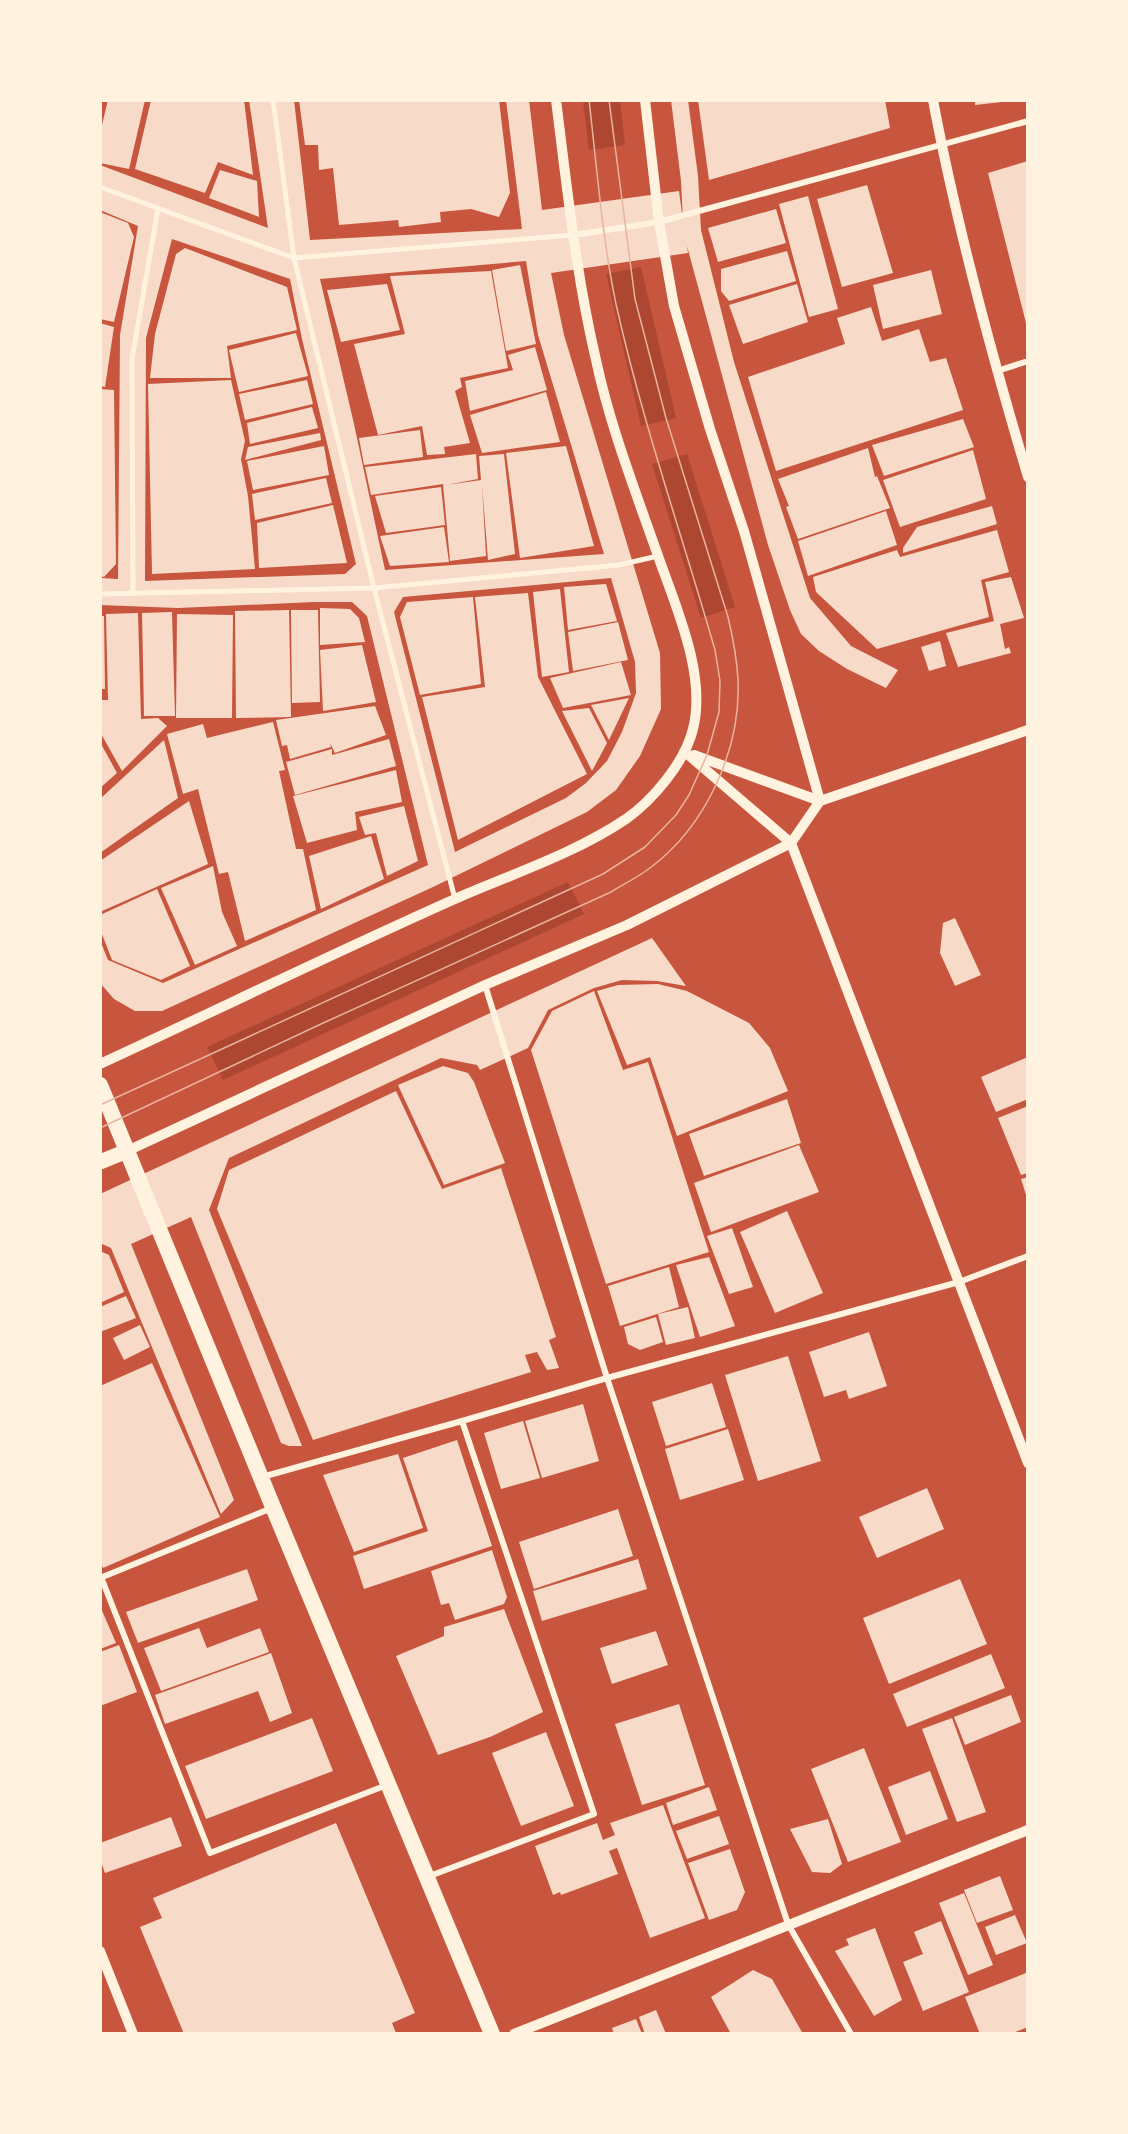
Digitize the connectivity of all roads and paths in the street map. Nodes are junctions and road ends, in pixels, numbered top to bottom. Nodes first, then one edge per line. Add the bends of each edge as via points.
1 (273, 100) edge
2 (556, 100) edge
3 (645, 100) edge
4 (933, 100) edge
5 (1028, 121) edge
6 (942, 144) junction
7 (100, 187) edge
8 (158, 209) junction
9 (659, 222) junction
10 (573, 235) junction
11 (294, 258) junction
12 (1028, 361) edge
13 (996, 371) junction
14 (1028, 477) edge
15 (658, 556) junction
16 (374, 588) junction
17 (133, 593) junction
18 (100, 594) edge
19 (1028, 730) edge
20 (685, 752) junction
21 (820, 801) junction
22 (791, 843) junction
23 (455, 899) junction
24 (485, 985) junction
25 (100, 1064) edge
26 (100, 1085) edge
27 (127, 1151) junction
28 (100, 1162) edge
29 (1028, 1256) edge
30 (959, 1282) junction
31 (608, 1378) junction
32 (462, 1421) junction
33 (1028, 1463) edge
34 (261, 1477) junction
35 (273, 1507) junction
36 (101, 1578) edge
37 (389, 1785) junction
38 (1028, 1830) edge
39 (427, 1877) junction
40 (788, 1924) junction
41 (100, 1951) edge
42 (133, 2034) edge
43 (492, 2034) edge
44 (514, 2034) edge
45 (851, 2034) edge

1 - 11 street
2 - 10 street
3 - 9 street
4 - 6 street
5 - 6 street
6 - 9 street
6 - 13 street
7 - 8 street
8 - 11 street
8 - 17 street via 132,359
9 - 10 street
9 - 21 street via 674,306 744,531
10 - 11 street
10 - 15 street via 596,363
11 - 16 street
12 - 13 street
13 - 14 street
15 - 16 street via 619,565
15 - 20 street via 692,663 694,727
16 - 17 street
16 - 23 street
17 - 18 street
19 - 21 street
20 - 21 street
20 - 22 street
20 - 23 street via 661,787 628,818 587,842
21 - 22 street
22 - 24 street via 627,925
22 - 30 street
23 - 25 street
24 - 27 street
24 - 31 street
26 - 27 highway
27 - 28 main road
27 - 34 highway
29 - 30 street
30 - 31 street
30 - 33 street
31 - 32 street
31 - 40 street
32 - 34 street
32 - 39 street via 594,1814
34 - 35 highway
35 - 36 street
35 - 37 highway
36 - 37 street via 210,1853
37 - 39 highway
38 - 40 street
39 - 43 highway
40 - 44 street
40 - 45 street
41 - 42 street

